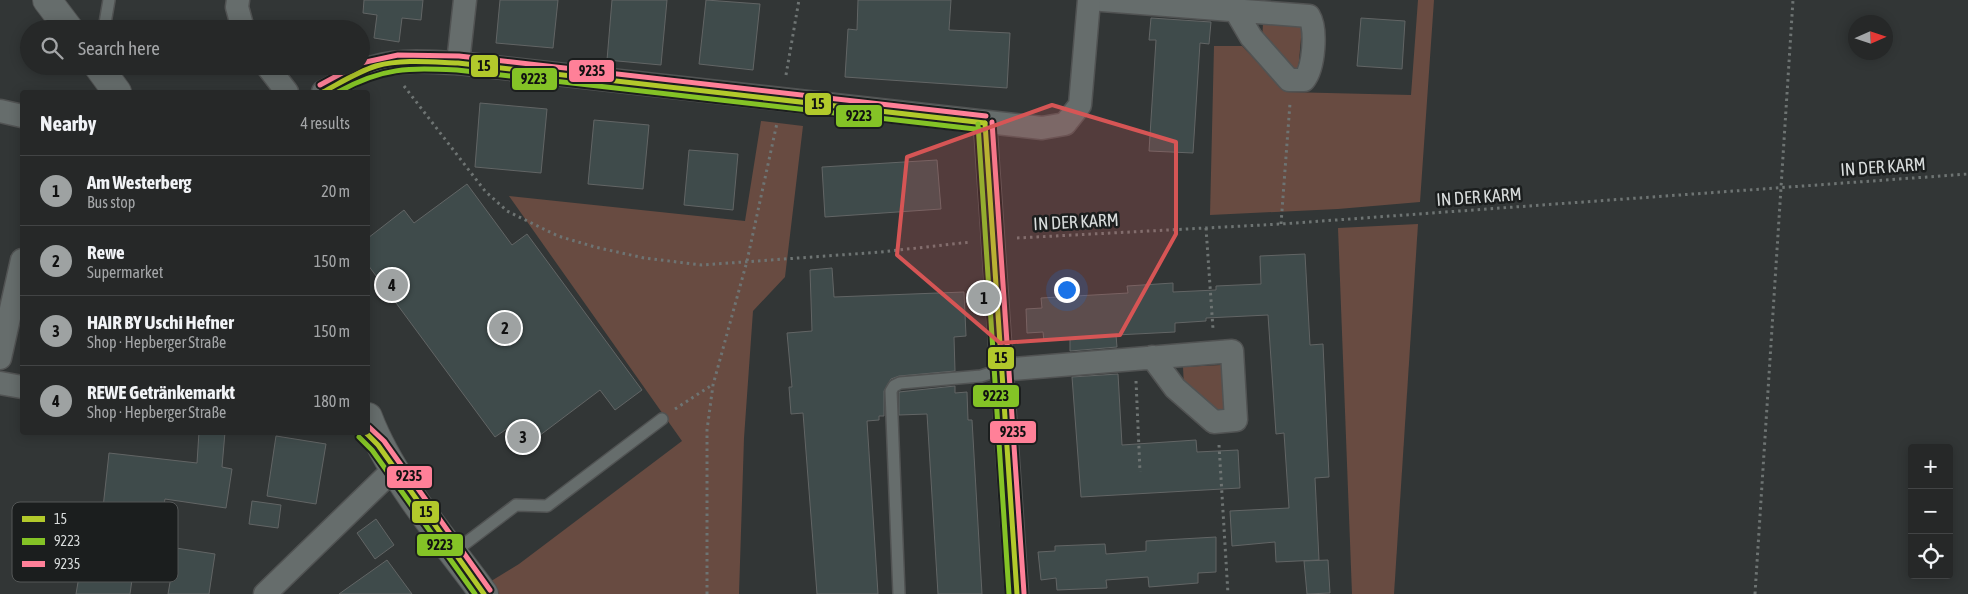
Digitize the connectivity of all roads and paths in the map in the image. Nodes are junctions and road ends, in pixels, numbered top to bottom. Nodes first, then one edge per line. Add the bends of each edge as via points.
1 (47, 0) edge
2 (109, 0) edge
3 (238, 0) edge
4 (465, 0) edge
5 (799, 0) edge
6 (1089, 0) edge
7 (1102, 0) edge
8 (1793, 0) edge
9 (1234, 8) junction
10 (62, 20) edge
11 (106, 20) edge
12 (241, 20) edge
13 (458, 63) junction
14 (386, 65) junction
15 (370, 69) edge
16 (105, 75) edge
17 (274, 75) edge
18 (355, 75) edge
19 (1289, 80) junction
20 (116, 90) edge
21 (285, 90) edge
22 (327, 90) edge
23 (782, 101) junction
24 (0, 111) edge
25 (20, 116) edge
26 (985, 123) junction
27 (1968, 174) edge
28 (1780, 189) junction
29 (1281, 224) junction
30 (1206, 228) junction
31 (992, 240) junction
32 (746, 261) junction
33 (20, 269) edge
34 (1214, 352) junction
35 (0, 358) edge
36 (1144, 358) junction
37 (1000, 370) junction
38 (0, 383) edge
39 (713, 385) junction
40 (20, 387) edge
41 (662, 419) joint
42 (1214, 422) junction
43 (371, 439) edge
44 (394, 469) junction
45 (1140, 472) dead end
46 (454, 552) junction
47 (265, 594) edge
48 (484, 594) edge
49 (707, 594) edge
50 (900, 594) edge
51 (1017, 594) edge
52 (1228, 594) edge
53 (1755, 594) edge

1 - 10 street
2 - 11 lane
3 - 12 street
4 - 13 street
5 - 23 path
6 - 26 street via 1080,105 1065,124 1042,128
7 - 9 street
8 - 28 path
9 - 19 street via 1251,37
9 - 19 street via 1310,16 1315,25 1310,74 1304,80
13 - 14 street
13 - 23 street
14 - 15 street
14 - 32 path, IN DER KARM via 485,191 507,211 558,236 644,258 702,266
16 - 20 street
17 - 21 street
18 - 22 street
19 - 29 path via 1291,94
23 - 26 street
23 - 32 path
24 - 25 street
26 - 31 street
27 - 28 path, IN DER KARM
28 - 29 path, IN DER KARM
28 - 53 path
29 - 30 path, IN DER KARM
30 - 31 path, IN DER KARM
30 - 34 path
31 - 32 path, IN DER KARM via 881,252
31 - 37 street
32 - 39 path
33 - 35 street
34 - 36 street
34 - 42 street via 1232,351 1236,420
36 - 37 street
36 - 42 street
36 - 45 path
37 - 50 lane via 980,376 900,383 891,391
37 - 51 street
38 - 40 street
39 - 41 path
39 - 49 path via 707,430
41 - 46 lane via 547,506 516,506
42 - 52 path via 1219,438
43 - 44 street
44 - 46 street
44 - 47 street
46 - 48 street

